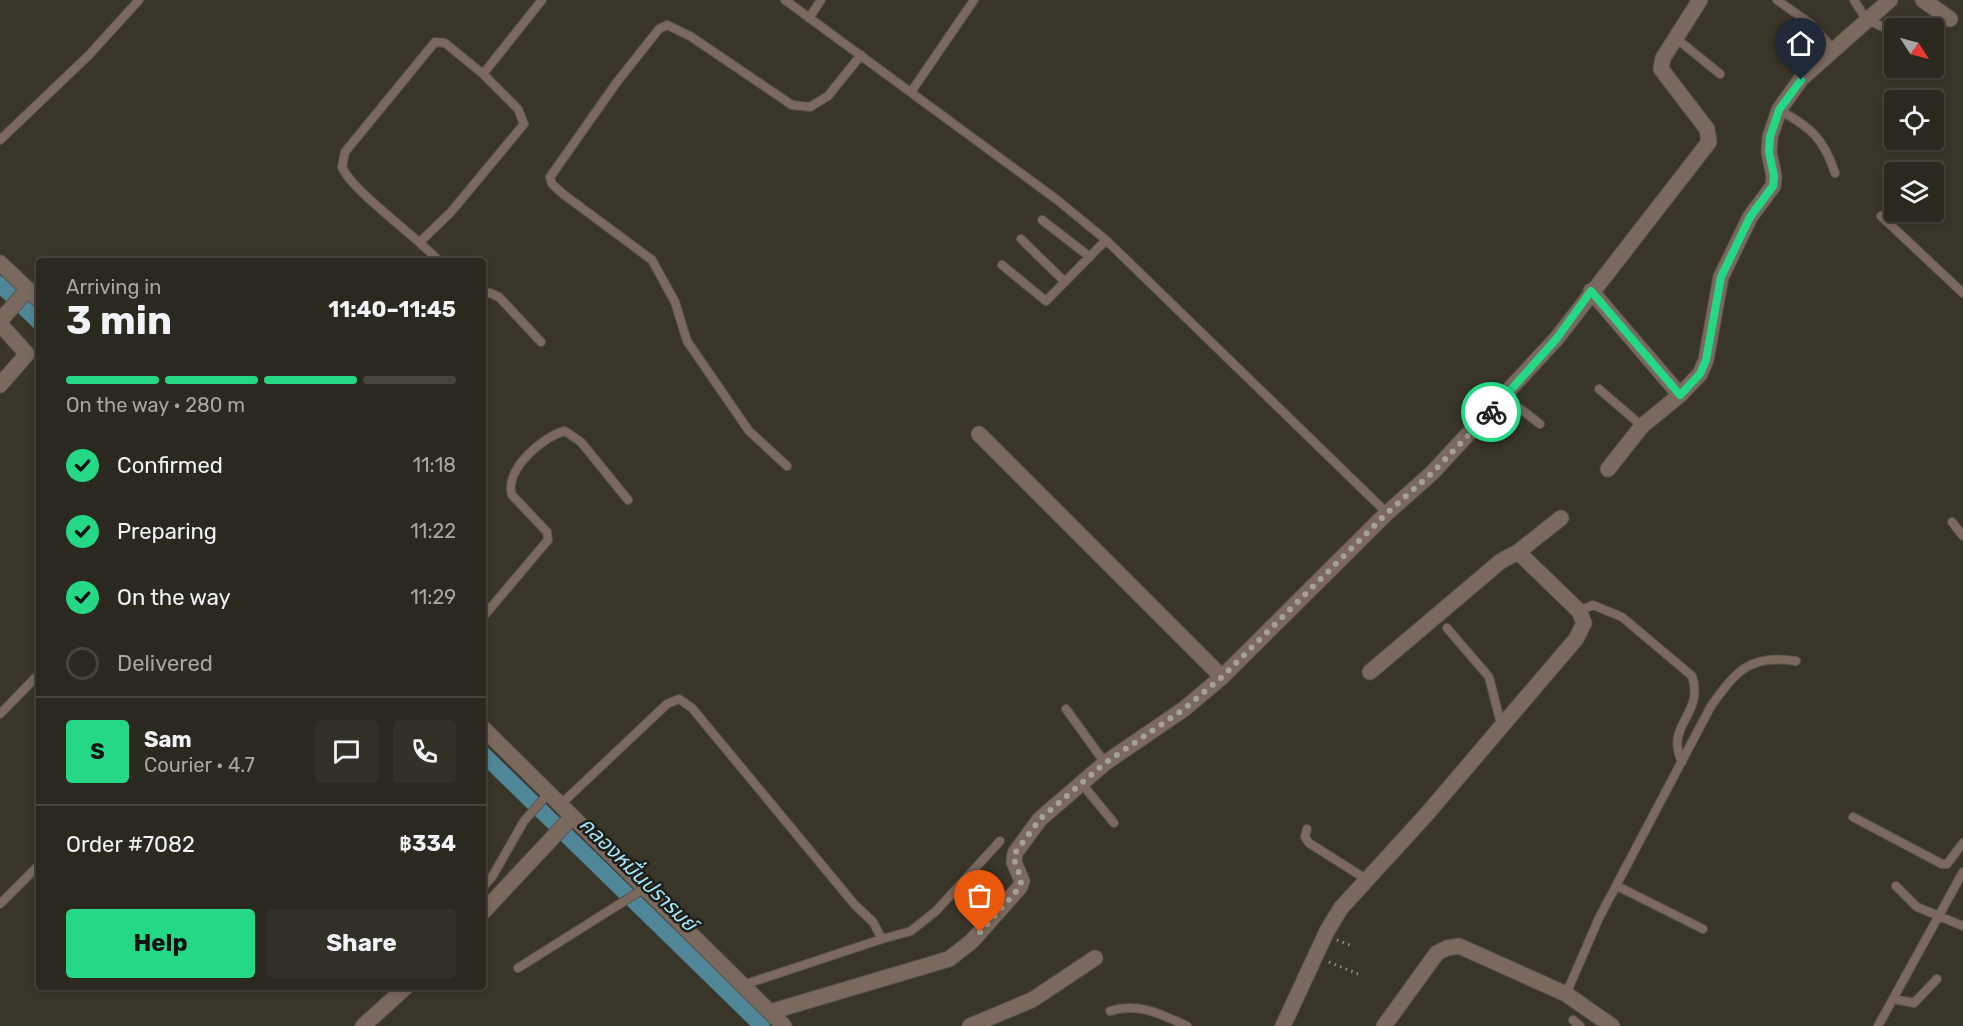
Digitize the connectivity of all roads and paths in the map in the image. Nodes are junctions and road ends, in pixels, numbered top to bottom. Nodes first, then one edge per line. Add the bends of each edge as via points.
1 (139, 0) edge
2 (542, 0) edge
3 (785, 0) edge
4 (820, 0) edge
5 (974, 0) edge
6 (1700, 0) edge
7 (1777, 0) edge
8 (1854, 0) edge
9 (1890, 0) edge
10 (1923, 0) edge
11 (809, 18) junction
12 (1950, 19) dead end
13 (1866, 20) junction
14 (1884, 28) edge
15 (1677, 39) junction
16 (1833, 49) junction
17 (861, 55) junction
18 (483, 74) junction
19 (1720, 74) dead end
20 (911, 92) junction
21 (1779, 110) junction
22 (0, 140) edge
23 (1835, 173) dead end
24 (1881, 216) dead end
25 (1042, 220) dead end
26 (1021, 239) dead end
27 (1106, 240) junction
28 (421, 241) junction
29 (1090, 257) junction
30 (436, 258) edge
31 (0, 263) edge
32 (1002, 265) dead end
33 (1065, 282) junction
34 (1591, 291) junction
35 (1963, 292) edge
36 (486, 294) edge
37 (34, 295) edge
38 (0, 322) edge
39 (541, 342) dead end
40 (0, 385) edge
41 (1599, 389) dead end
42 (1680, 395) junction
43 (1505, 397) junction
44 (1540, 424) dead end
45 (1642, 426) junction
46 (979, 434) dead end
47 (787, 466) dead end
48 (1608, 469) dead end
49 (628, 500) dead end
50 (1387, 513) junction
51 (1561, 518) dead end
52 (1952, 522) dead end
53 (1963, 536) edge
54 (1518, 552) junction
55 (1579, 611) junction
56 (486, 613) edge
57 (1447, 628) dead end
58 (1796, 661) dead end
59 (1370, 672) dead end
60 (36, 677) edge
61 (1222, 677) junction
62 (1066, 709) dead end
63 (0, 714) edge
64 (1501, 724) junction
65 (486, 731) edge
66 (1682, 762) junction
67 (1105, 763) junction
68 (1082, 784) junction
69 (554, 800) junction
70 (1853, 817) dead end
71 (571, 818) junction
72 (1114, 823) dead end
73 (1307, 829) dead end
74 (1000, 841) dead end
75 (1963, 843) edge
76 (36, 868) edge
77 (1963, 872) edge
78 (1366, 879) junction
79 (486, 884) edge
80 (1617, 885) junction
81 (1896, 886) dead end
82 (645, 888) junction
83 (0, 904) edge
84 (486, 909) edge
85 (1940, 918) junction
86 (1963, 926) edge
87 (1703, 928) dead end
88 (882, 939) junction
89 (1315, 957) junction
90 (1095, 958) dead end
91 (518, 968) dead end
92 (1358, 974) dead end
93 (1937, 980) dead end
94 (743, 985) junction
95 (403, 990) edge
96 (1566, 994) junction
97 (1894, 999) junction
98 (1110, 1011) dead end
99 (770, 1012) junction
100 (1573, 1020) dead end
101 (363, 1026) edge
102 (784, 1026) edge
103 (970, 1026) edge
104 (1186, 1026) edge
105 (1283, 1026) edge
106 (1384, 1026) edge
107 (1580, 1026) edge
108 (1612, 1026) edge
109 (1878, 1026) edge

1 - 22 lane via 89,55
2 - 18 lane
3 - 11 lane
4 - 11 lane
5 - 20 lane
6 - 15 street
7 - 16 lane via 1820,32
8 - 13 lane
9 - 13 street
10 - 12 street
11 - 17 lane
13 - 14 lane
13 - 16 street
15 - 19 lane
15 - 34 street via 1663,58 1661,69 1707,129 1709,142
16 - 21 street via 1801,80
17 - 20 lane
17 - 47 lane via 828,96 810,107 792,105 690,36 667,25 659,29 617,82 550,177 563,194 652,260 675,302 687,342 749,431
18 - 28 lane via 518,109 524,124 451,212
18 - 28 lane via 445,43 435,42 345,152 345,175
20 - 27 lane
21 - 23 lane via 1801,121 1827,147
21 - 42 street via 1770,137 1773,186 1750,217 1721,277 1706,360 1700,374
24 - 35 lane
25 - 29 lane
26 - 33 lane
27 - 29 lane
27 - 50 lane
28 - 30 lane
29 - 33 lane
31 - 37 street
32 - 33 lane via 1044,301
34 - 42 street
34 - 43 street via 1557,338
36 - 39 lane via 499,297
37 - 38 street
38 - 40 street via 27,354
41 - 45 lane
42 - 45 street
43 - 44 lane
43 - 50 street via 1432,473
45 - 48 street
46 - 61 street
49 - 56 lane via 581,442 565,430 545,439 531,451 510,489 547,532 548,540
50 - 61 street
51 - 54 street
52 - 53 lane
54 - 55 street
54 - 59 street via 1501,561
55 - 64 street via 1584,623 1576,639
55 - 66 lane via 1593,605 1622,616 1692,676 1696,689 1693,707 1678,730 1676,750
57 - 64 lane via 1489,677
58 - 66 lane via 1775,658 1749,663 1711,706
60 - 63 lane
61 - 67 street via 1184,709
62 - 67 lane
64 - 78 street via 1426,815
65 - 69 street
66 - 80 lane
67 - 68 street
68 - 72 lane
68 - 99 street via 1040,819 1023,839 1014,859 1022,881 1013,897 972,941 949,959
69 - 71 street
69 - 79 lane via 524,821
69 - 88 lane via 667,704 679,699 692,708 873,922
70 - 75 lane via 1942,864 1947,864
71 - 82 street
71 - 84 street
73 - 78 lane via 1305,837 1309,843
74 - 88 lane via 936,911 911,931
76 - 83 lane
77 - 85 lane
78 - 89 street via 1341,908
80 - 87 lane
80 - 96 lane
81 - 85 lane via 1917,907
82 - 91 lane
82 - 94 street
85 - 86 lane
85 - 97 lane
88 - 94 lane
89 - 92 path
89 - 105 street
90 - 103 street via 1032,1000
93 - 97 lane via 1914,1003
94 - 99 street
95 - 101 street
96 - 106 street via 1459,946 1447,948 1427,964
96 - 108 street
97 - 109 lane
98 - 104 lane via 1137,1008 1157,1012
99 - 102 street
100 - 107 lane

